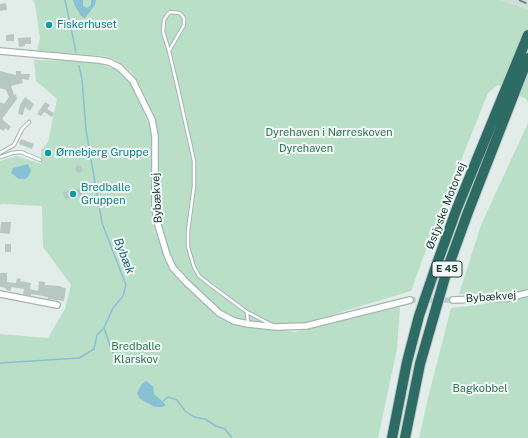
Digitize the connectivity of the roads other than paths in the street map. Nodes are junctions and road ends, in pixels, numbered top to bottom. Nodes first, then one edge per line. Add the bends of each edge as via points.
1 (528, 35) edge
2 (169, 50) junction
3 (0, 51) edge
4 (528, 58) edge
5 (504, 105) junction
6 (28, 122) dead end
7 (0, 154) edge
8 (0, 157) edge
9 (40, 160) dead end
10 (528, 293) edge
11 (0, 294) edge
12 (410, 300) tunnel mouth
13 (453, 300) tunnel mouth
14 (57, 305) dead end
15 (247, 312) junction
16 (248, 324) junction
17 (276, 327) junction
18 (392, 438) edge
19 (405, 438) edge

1 - 5 highway, Østjyske Motorvej / E 45
2 - 2 lane via 163,32 164,20 170,12 179,13 184,18 184,25
2 - 15 lane via 194,160 194,186 188,232 189,254 200,276
3 - 16 street, Bybækvej via 109,62 119,67 133,81 152,120 156,208 167,255 187,283 219,313 234,321
4 - 5 highway, Østjyske Motorvej / E 45
5 - 18 highway, Østjyske Motorvej / E 45 via 456,208 430,282 408,362
5 - 19 highway, Østjyske Motorvej / E 45 via 447,270 420,364
6 - 7 lane via 14,145
8 - 9 lane via 21,152
10 - 13 street, Bybækvej via 508,298
11 - 14 street
12 - 17 street, Bybækvej via 306,326
15 - 16 lane
15 - 17 lane
16 - 17 street, Bybækvej

